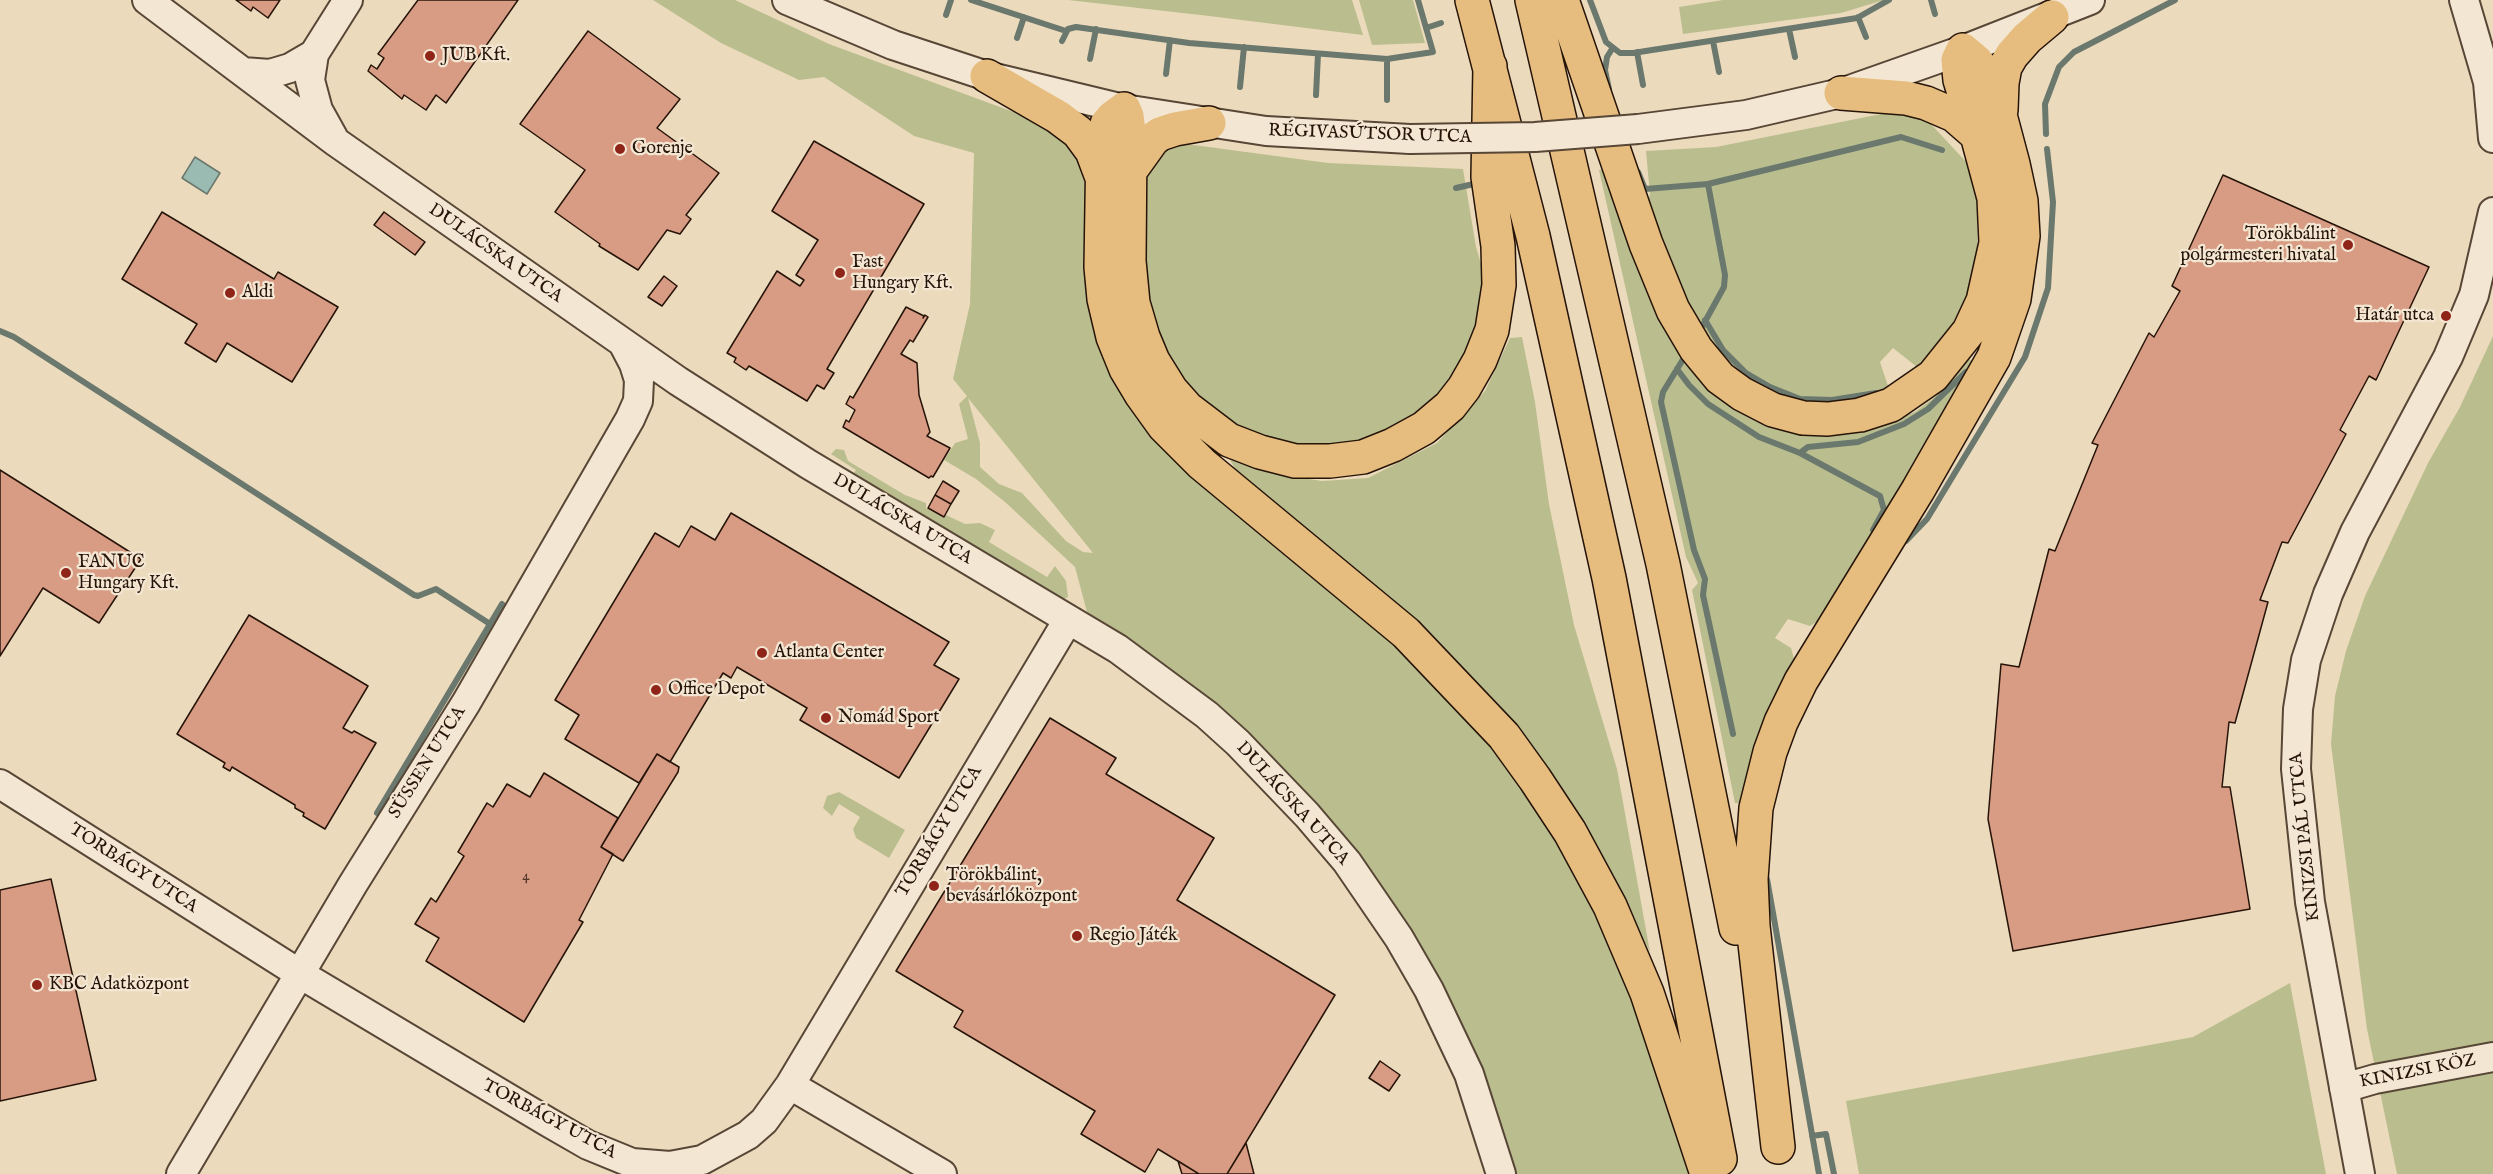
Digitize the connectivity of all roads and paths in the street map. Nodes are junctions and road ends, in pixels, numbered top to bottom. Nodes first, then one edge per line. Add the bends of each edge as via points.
1 (147, 0) edge
2 (348, 0) edge
3 (787, 0) edge
4 (1472, 0) edge
5 (1532, 0) edge
6 (1562, 0) edge
7 (2090, 0) edge
8 (2464, 0) edge
9 (2052, 17) junction
10 (1963, 50) junction
11 (314, 54) junction
12 (1490, 66) junction
13 (243, 72) junction
14 (987, 76) junction
15 (1841, 93) junction
16 (1124, 109) junction
17 (1209, 123) junction
18 (1989, 125) junction
19 (2493, 138) edge
20 (336, 142) junction
21 (1117, 177) junction
22 (2493, 212) edge
23 (623, 343) junction
24 (1068, 620) junction
25 (0, 784) edge
26 (300, 974) junction
27 (2493, 1058) edge
28 (789, 1085) junction
29 (2344, 1088) junction
30 (1781, 1160) edge
31 (181, 1174) edge
32 (942, 1174) edge
33 (1502, 1174) edge
34 (1707, 1174) edge
35 (1723, 1174) edge
36 (2360, 1174) edge

1 - 13 street, DULÁCSKA UTCA
2 - 11 street
3 - 14 street, RÉGIVASÚTSOR UTCA via 893,45
4 - 12 highway
5 - 30 highway via 1663,564
6 - 18 highway via 1646,244 1673,310 1696,349 1720,378 1773,410 1803,418 1860,415 1891,405 1911,393 1950,358 1983,301 1996,243
7 - 9 street, RÉGIVASÚTSOR UTCA
8 - 19 street via 2488,82
9 - 10 street, RÉGIVASÚTSOR UTCA
9 - 18 highway via 2012,55
10 - 15 street, RÉGIVASÚTSOR UTCA
10 - 18 highway via 1984,72
11 - 13 street via 270,74
11 - 20 street via 310,80 318,110
12 - 21 highway via 1488,177 1499,285 1492,330 1480,360 1450,406 1424,428 1363,457 1295,461 1260,452 1229,440 1187,408 1171,390 1146,345 1133,303
12 - 35 highway via 1533,236 1609,578
13 - 20 street, DULÁCSKA UTCA
14 - 16 street, RÉGIVASÚTSOR UTCA
14 - 21 highway via 1078,132
15 - 17 street, RÉGIVASÚTSOR UTCA, bridge via 1746,115 1535,137 1410,139 1310,135
15 - 18 highway via 1906,98
16 - 17 street, RÉGIVASÚTSOR UTCA
16 - 21 highway via 1113,117 1104,133
17 - 21 highway via 1160,134
18 - 30 highway via 2020,201 2023,236 2014,299 2005,326 1994,357 1918,490 1802,681 1770,752 1756,808 1751,879 1753,926
20 - 23 street, DULÁCSKA UTCA
21 - 34 highway via 1101,267 1104,298 1113,337 1141,394 1164,426 1202,464 1406,633 1504,736 1529,770 1570,832 1611,906 1647,993
22 - 29 street, KINIZSI PÁL UTCA via 2474,295 2452,346 2355,532 2328,594 2306,660 2298,709 2296,769 2310,902
23 - 24 street, DULÁCSKA UTCA via 808,464
23 - 26 street, SÜSSEN UTCA via 639,380 638,401 630,419 466,703
24 - 28 street, TORBÁGY UTCA
24 - 33 street, DULÁCSKA UTCA via 1118,649 1207,715 1271,776 1347,862 1429,990 1468,1074
25 - 26 street, TORBÁGY UTCA
26 - 28 street, TORBÁGY UTCA via 558,1128 632,1163 670,1166 702,1160 748,1135 764,1121
26 - 31 street, SÜSSEN UTCA
27 - 29 street, KINIZSI KÖZ
28 - 32 street
29 - 36 street, KINIZSI PÁL UTCA

